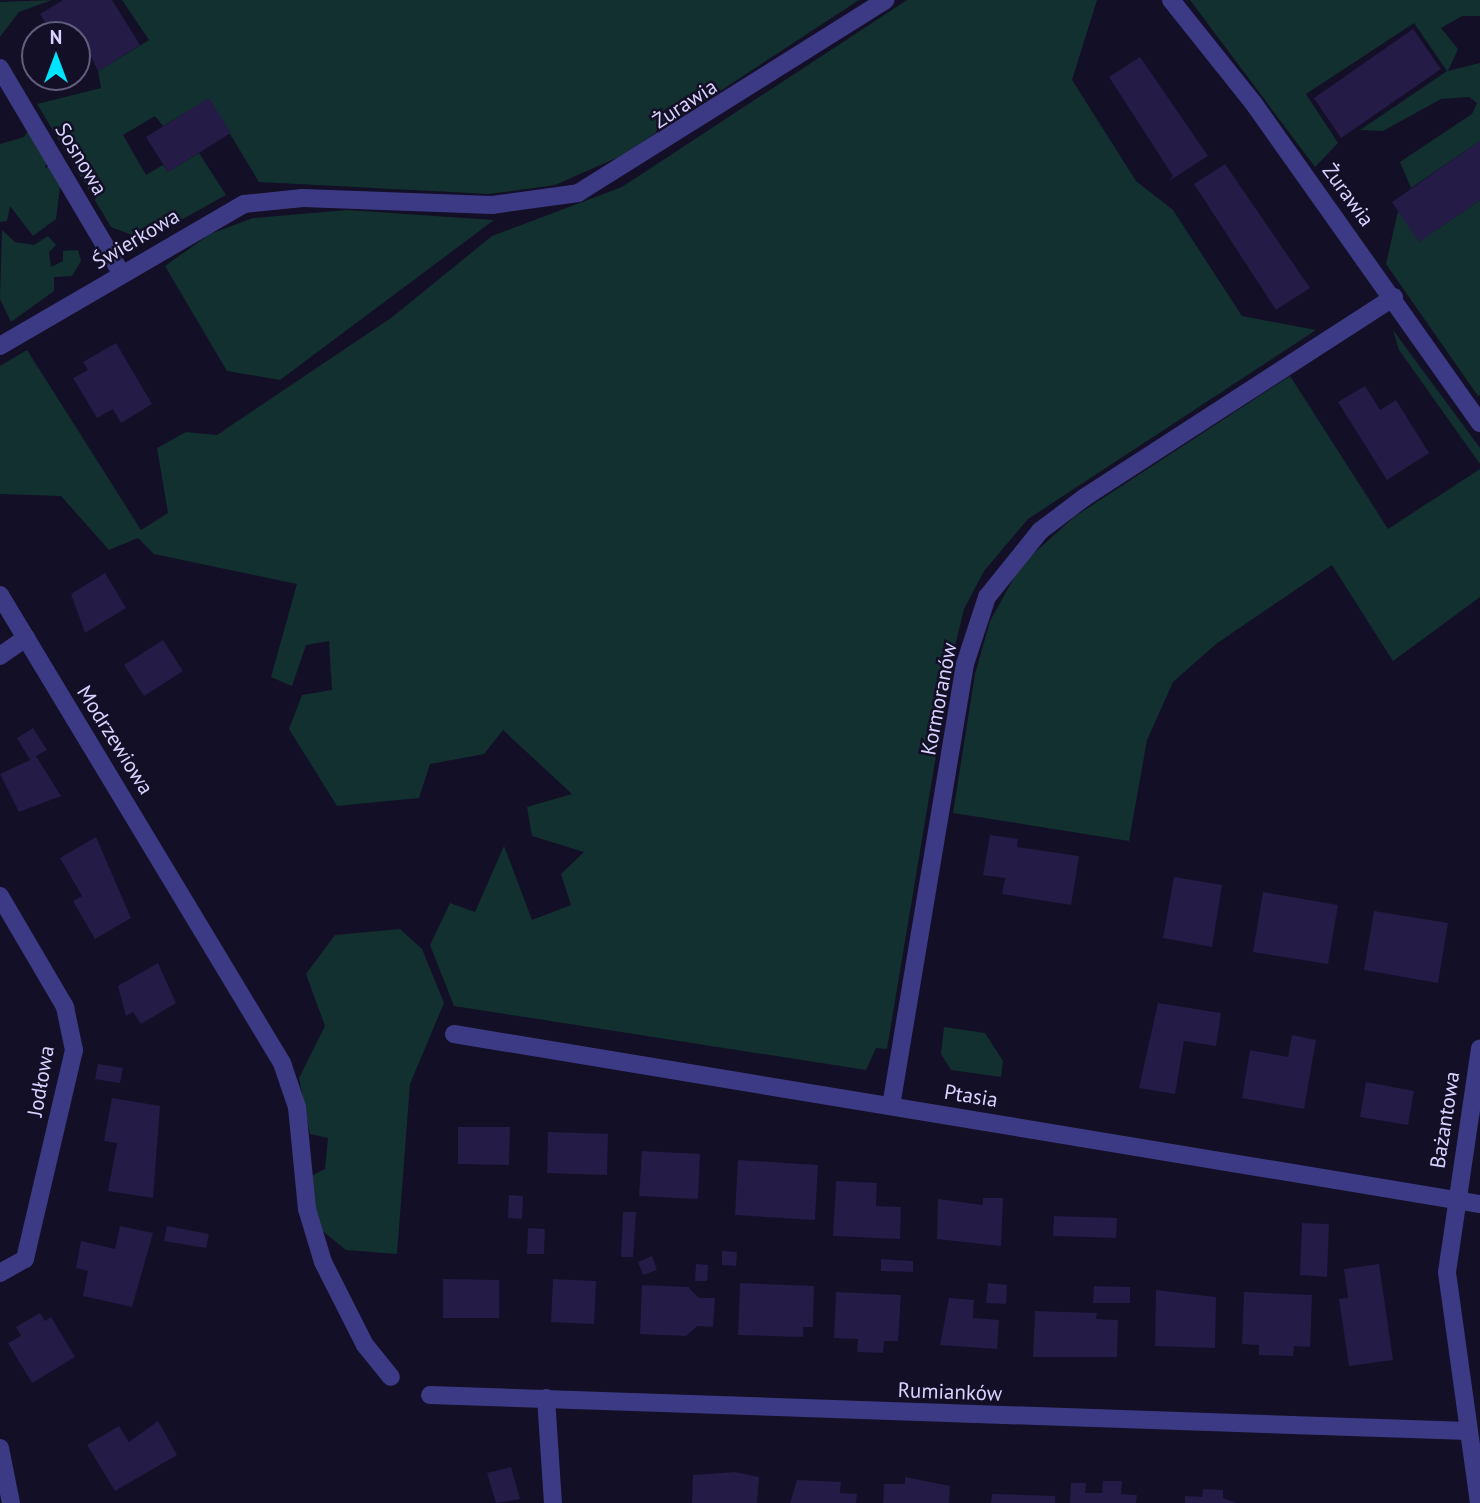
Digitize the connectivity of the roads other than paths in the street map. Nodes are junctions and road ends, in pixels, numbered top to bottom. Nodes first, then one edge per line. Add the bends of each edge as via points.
1 (886, 0) edge
2 (1171, 0) edge
3 (0, 68) edge
4 (303, 198) joint
5 (122, 274) junction
6 (1394, 298) junction
7 (0, 346) edge
8 (1480, 423) edge
9 (0, 595) edge
10 (26, 638) junction
11 (0, 656) edge
12 (0, 896) edge
13 (454, 1034) dead end
14 (1480, 1048) edge
15 (891, 1106) junction
16 (1455, 1199) junction
17 (1480, 1204) edge
18 (0, 1273) edge
19 (390, 1377) dead end
20 (430, 1395) dead end
21 (547, 1398) junction
22 (1468, 1432) junction
23 (0, 1448) edge
24 (11, 1503) edge
25 (553, 1503) edge
26 (1479, 1503) edge

1 - 4 street, Żurawia via 625,169 578,193 492,205
2 - 6 street, Żurawia
3 - 5 street, Sosnowa
4 - 5 street, Świerkowa via 244,204
5 - 7 street, Świerkowa
6 - 8 street, Żurawia
6 - 15 street, Kormoranów via 1085,497 1040,531 987,597 965,664
9 - 10 street, Modrzewiowa
10 - 11 street
10 - 19 street, Modrzewiowa via 282,1063 297,1107 307,1209 323,1262 365,1345
12 - 18 street, Jodłowa via 65,1007 74,1050 26,1259
13 - 15 street, Ptasia
14 - 16 street, Bażantowa
15 - 16 street, Ptasia
16 - 17 street, Ptasia
16 - 22 street, Bażantowa via 1447,1272
20 - 21 street, Rumianków
21 - 22 street, Rumianków
21 - 25 street
22 - 26 street, Bażantowa
23 - 24 street

